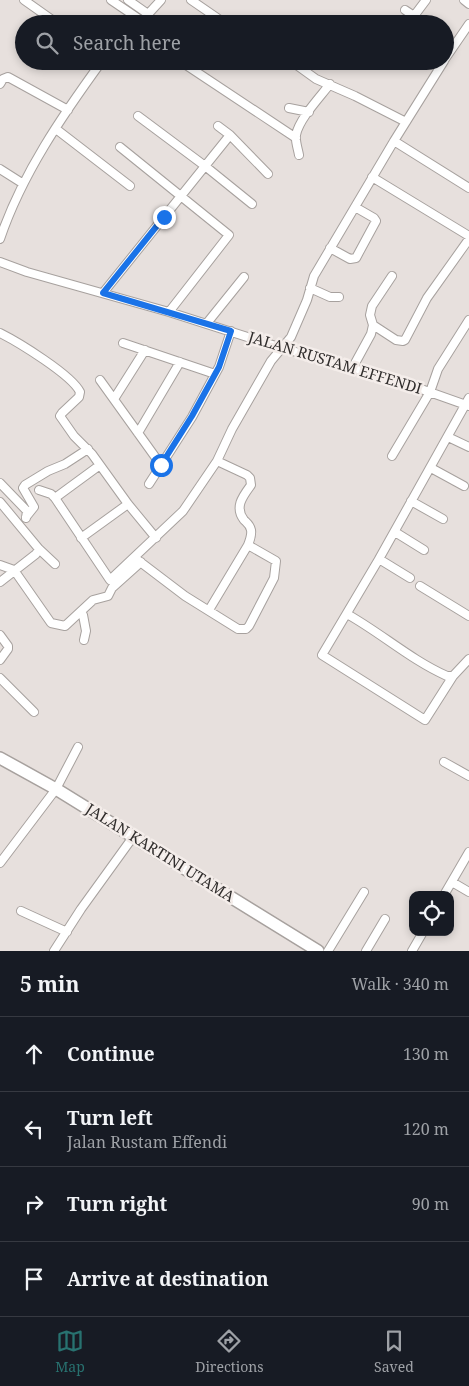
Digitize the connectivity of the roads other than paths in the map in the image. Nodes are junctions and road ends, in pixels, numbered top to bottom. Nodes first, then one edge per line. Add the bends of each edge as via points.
1 (24, 0) edge
2 (111, 0) edge
3 (128, 0) edge
4 (161, 0) edge
5 (192, 0) edge
6 (426, 0) edge
7 (430, 0) edge
8 (464, 0) edge
9 (469, 4) edge
10 (405, 10) dead end
11 (148, 14) joint
12 (45, 15) edge
13 (130, 15) edge
14 (213, 15) edge
15 (412, 15) edge
16 (415, 15) edge
17 (420, 15) edge
18 (469, 24) edge
19 (454, 46) edge
20 (96, 70) edge
21 (195, 70) edge
22 (302, 70) edge
23 (439, 70) edge
24 (0, 84) edge
25 (330, 84) junction
26 (289, 108) dead end
27 (68, 110) junction
28 (309, 112) junction
29 (138, 116) dead end
30 (406, 122) junction
31 (218, 126) dead end
32 (56, 128) junction
33 (298, 131) junction
34 (230, 135) junction
35 (394, 141) junction
36 (120, 147) dead end
37 (299, 155) dead end
38 (205, 166) junction
39 (0, 169) edge
40 (268, 174) dead end
41 (374, 174) junction
42 (22, 183) junction
43 (130, 186) dead end
44 (469, 188) edge
45 (181, 196) junction
46 (252, 204) dead end
47 (354, 207) junction
48 (469, 237) edge
49 (0, 239) edge
50 (330, 248) junction
51 (0, 262) edge
52 (392, 276) dead end
53 (244, 277) dead end
54 (310, 288) junction
55 (103, 293) junction
56 (339, 297) dead end
57 (169, 312) junction
58 (469, 320) edge
59 (207, 323) junction
60 (373, 325) junction
61 (231, 331) junction
62 (0, 333) edge
63 (123, 343) dead end
64 (282, 348) junction
65 (145, 350) junction
66 (180, 362) junction
67 (353, 367) junction
68 (215, 374) junction
69 (100, 380) dead end
70 (430, 392) junction
71 (114, 400) junction
72 (468, 403) edge
73 (138, 433) junction
74 (448, 437) junction
75 (469, 448) edge
76 (88, 449) junction
77 (392, 456) dead end
78 (217, 461) junction
79 (100, 465) junction
80 (161, 465) junction
81 (431, 468) junction
82 (0, 483) edge
83 (150, 484) dead end
84 (464, 486) dead end
85 (39, 490) dead end
86 (55, 498) junction
87 (412, 501) junction
88 (0, 502) edge
89 (128, 504) junction
90 (26, 517) junction
91 (443, 519) dead end
92 (19, 524) junction
93 (394, 532) junction
94 (80, 538) junction
95 (156, 538) junction
96 (248, 546) junction
97 (39, 549) junction
98 (424, 550) dead end
99 (379, 559) junction
100 (138, 560) junction
101 (55, 564) dead end
102 (0, 565) edge
103 (14, 570) junction
104 (410, 578) dead end
105 (0, 582) edge
106 (420, 586) dead end
107 (209, 610) junction
108 (80, 613) junction
109 (347, 614) junction
110 (469, 616) edge
111 (0, 635) edge
112 (84, 640) dead end
113 (469, 659) edge
114 (0, 660) edge
115 (453, 676) junction
116 (0, 678) edge
117 (34, 712) dead end
118 (78, 747) dead end
119 (0, 758) edge
120 (444, 762) dead end
121 (469, 776) edge
122 (56, 788) junction
123 (133, 837) junction
124 (469, 853) edge
125 (0, 863) edge
126 (452, 882) junction
127 (446, 891) edge
128 (364, 892) dead end
129 (469, 892) edge
130 (21, 911) dead end
131 (384, 919) dead end
132 (66, 932) junction
133 (421, 936) edge
134 (54, 951) edge
135 (318, 951) edge
136 (328, 951) edge
137 (366, 951) edge
138 (412, 951) edge

1 - 12 street
2 - 13 street
3 - 11 street
4 - 11 street
5 - 14 street
6 - 16 street
7 - 17 street
8 - 9 street
10 - 15 street
18 - 19 street
20 - 27 street
21 - 33 street
22 - 25 street
23 - 30 street
24 - 27 street via 8,77
25 - 28 street
25 - 30 street
26 - 28 street
27 - 32 street
28 - 33 street
29 - 38 street
30 - 35 street
31 - 34 street
32 - 42 street
32 - 43 street
33 - 37 street
34 - 38 street
34 - 40 street
35 - 41 street
35 - 44 street
36 - 45 street
38 - 45 street
38 - 46 street
39 - 42 street
41 - 47 street
41 - 48 street
42 - 49 street
45 - 55 street
45 - 57 street via 229,235
47 - 50 street
47 - 50 street via 376,221 356,258 350,259
48 - 60 street via 427,298 405,340 396,340
50 - 54 street
51 - 55 street, JALAN RUSTAM EFFENDI
52 - 60 street via 372,306
53 - 59 street
54 - 56 street via 330,297
54 - 64 street via 291,337
55 - 57 street, JALAN RUSTAM EFFENDI
57 - 59 street, JALAN RUSTAM EFFENDI
58 - 70 street via 438,369
59 - 61 street, JALAN RUSTAM EFFENDI
60 - 67 street
61 - 64 street, JALAN RUSTAM EFFENDI
61 - 68 street
62 - 76 street via 43,359 76,385 80,396 60,416
63 - 65 street
64 - 67 street, JALAN RUSTAM EFFENDI
64 - 78 street via 271,361
65 - 66 street
65 - 71 street
66 - 68 street
66 - 73 street
67 - 70 street, JALAN RUSTAM EFFENDI
68 - 80 street
69 - 71 street
70 - 72 street, JALAN RUSTAM EFFENDI
70 - 77 street
71 - 73 street
72 - 74 street
73 - 80 street
74 - 75 street
74 - 81 street
76 - 79 street
76 - 90 street via 25,485 23,488 34,507
78 - 95 street via 183,511
78 - 96 street via 250,478 251,484 239,505 241,515 250,526
79 - 86 street
79 - 89 street
80 - 83 street
81 - 84 street
81 - 87 street
82 - 90 street via 27,511
85 - 86 street
86 - 94 street
87 - 91 street
87 - 93 street
88 - 92 street
89 - 94 street
89 - 95 street
90 - 92 street
92 - 97 street
93 - 98 street
93 - 99 street
94 - 100 street via 110,580
95 - 100 street
96 - 107 street
96 - 107 street via 277,564 274,578 250,626 238,629
97 - 101 street
97 - 103 street
99 - 104 street
99 - 109 street
100 - 107 street
100 - 108 street via 108,596 93,600
102 - 103 street
103 - 105 street
103 - 108 street via 51,623 65,626
106 - 110 street
108 - 112 street via 85,623
109 - 115 street via 415,658
109 - 115 street via 322,655 425,720
111 - 114 street via 8,646
113 - 115 street
116 - 117 street
118 - 122 street
119 - 122 street, JALAN KARTINI UTAMA
120 - 121 street
122 - 123 street, JALAN KARTINI UTAMA
122 - 125 street
123 - 132 street
123 - 135 street, JALAN KARTINI UTAMA
124 - 126 street
126 - 127 street
126 - 129 street
128 - 136 street
130 - 132 street
131 - 137 street
132 - 134 street
133 - 138 street

